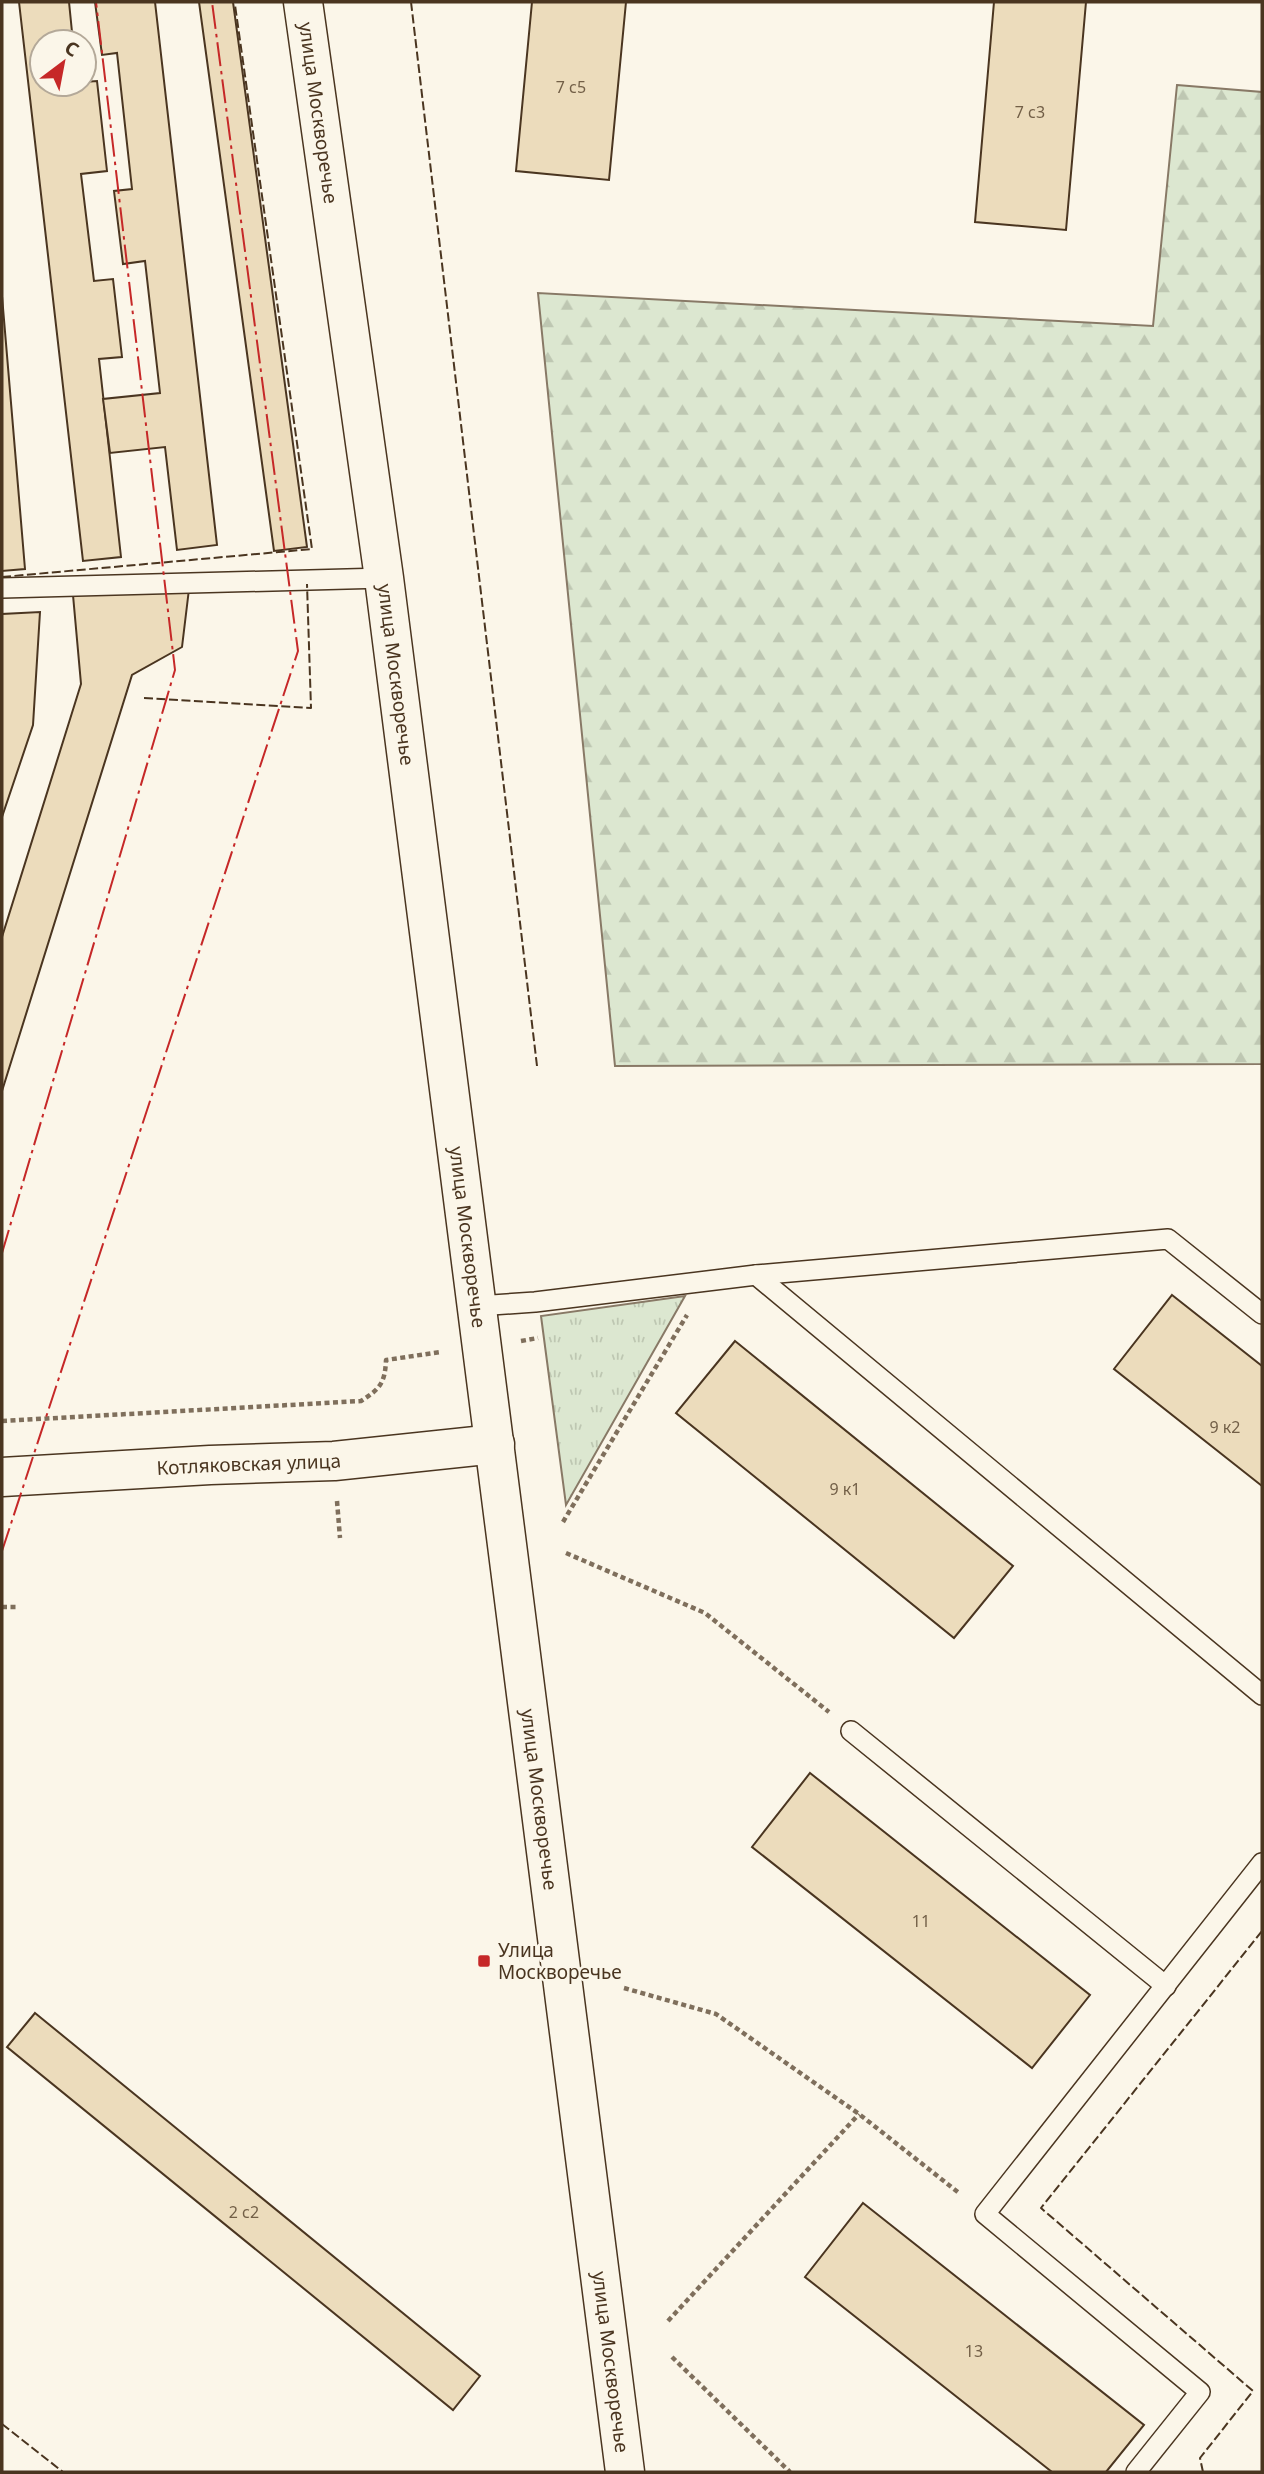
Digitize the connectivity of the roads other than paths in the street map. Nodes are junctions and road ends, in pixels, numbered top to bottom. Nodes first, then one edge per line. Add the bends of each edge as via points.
1 (303, 2) edge
2 (384, 578) junction
3 (2, 588) edge
4 (756, 1275) junction
5 (477, 1306) junction
6 (1262, 1314) edge
7 (495, 1444) junction
8 (2, 1477) edge
9 (1262, 1695) edge
10 (851, 1731) road end
11 (1262, 1863) edge
12 (1166, 1986) junction
13 (625, 2472) edge
14 (1136, 2472) edge

1 - 2 main road, улица Москворечье
2 - 3 lane
2 - 5 main road, улица Москворечье
4 - 5 lane
4 - 6 lane via 1168,1239
4 - 9 lane
5 - 7 main road, улица Москворечье
7 - 8 main road, Котляковская улица via 334,1461
7 - 13 main road, улица Москворечье
10 - 12 lane
11 - 12 lane
12 - 14 lane via 985,2214 1200,2392

